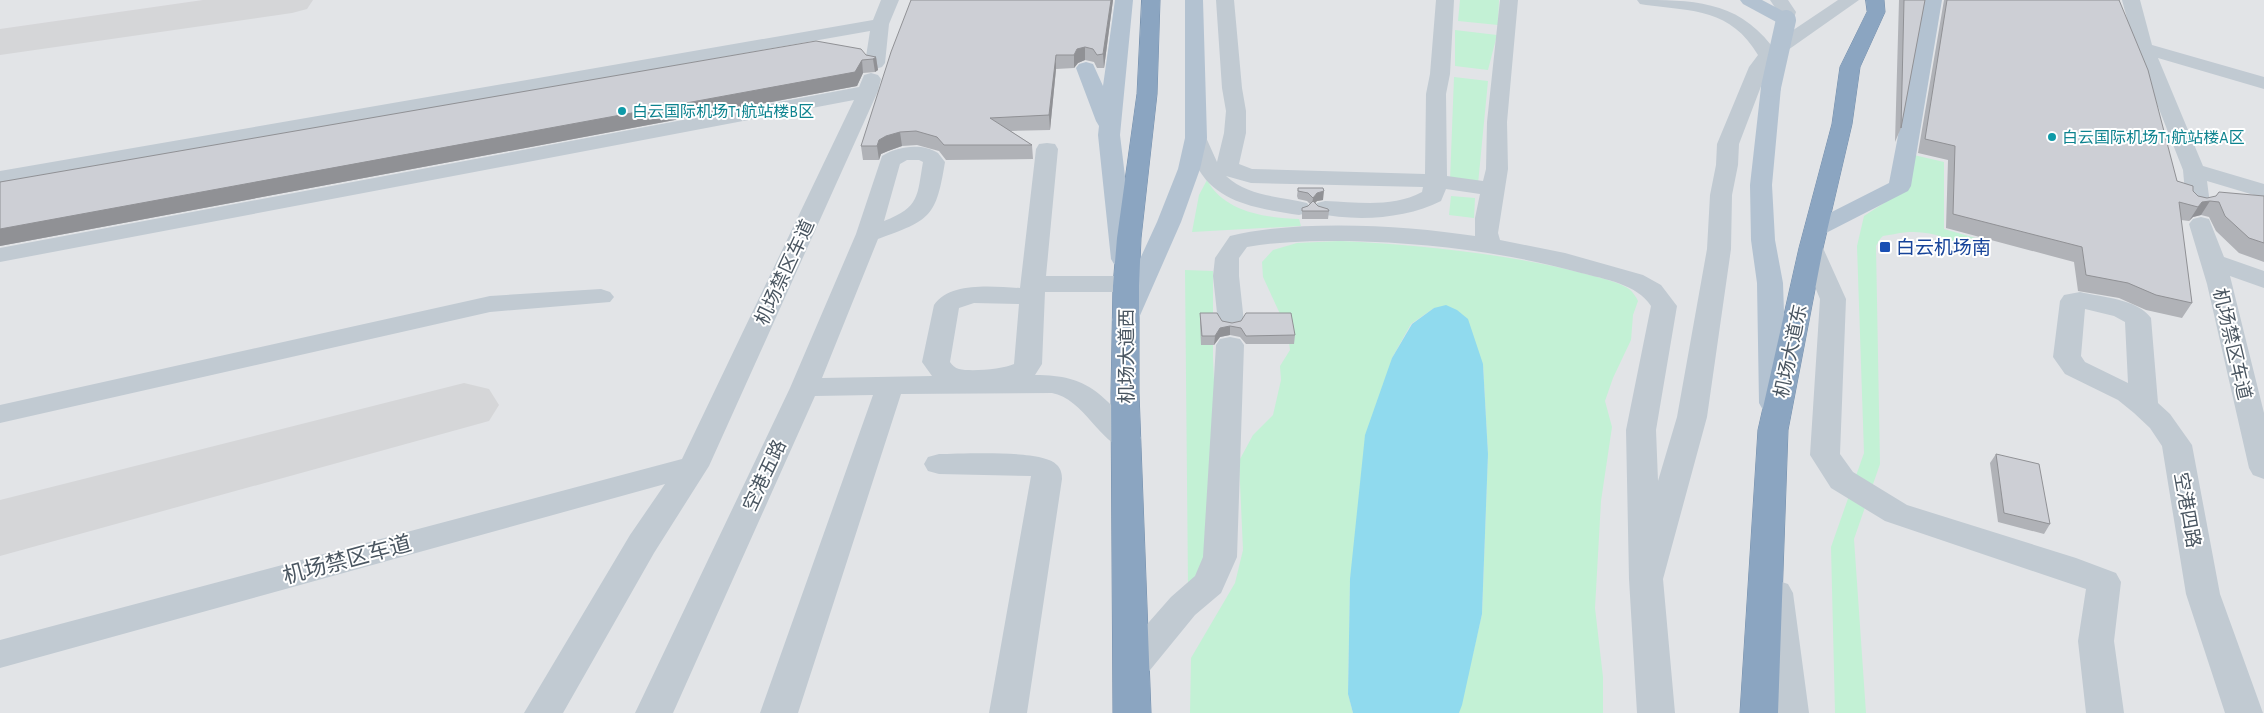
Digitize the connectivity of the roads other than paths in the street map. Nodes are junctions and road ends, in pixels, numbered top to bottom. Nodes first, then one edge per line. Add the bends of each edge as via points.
1 (890, 0) edge
2 (1124, 0) edge
3 (1151, 0) edge
4 (1194, 0) edge
5 (1225, 0) edge
6 (1446, 0) edge
7 (1509, 0) edge
8 (1646, 0) edge
9 (1749, 0) edge
10 (1779, 0) edge
11 (1850, 0) edge
12 (1875, 0) edge
13 (1933, 0) edge
14 (2131, 0) edge
15 (1786, 20) junction
16 (880, 24) junction
17 (2144, 48) junction
18 (1768, 54) junction
19 (1086, 68) edge
20 (871, 77) junction
21 (2264, 82) edge
22 (1109, 136) junction
23 (1196, 138) junction
24 (1047, 149) dead end
25 (2194, 170) junction
26 (0, 178) edge
27 (1436, 181) junction
28 (1492, 189) junction
29 (2264, 192) edge
30 (1299, 208) dead end
31 (1325, 208) edge
32 (868, 234) dead end
33 (1814, 239) junction
34 (1490, 245) junction
35 (0, 254) edge
36 (2214, 262) junction
37 (2264, 280) edge
38 (1126, 284) junction
39 (601, 297) dead end
40 (1125, 320) junction
41 (890, 386) junction
42 (804, 388) junction
43 (2144, 406) junction
44 (0, 414) edge
45 (1774, 430) junction
46 (1126, 438) junction
47 (939, 464) dead end
48 (694, 466) junction
49 (2264, 466) edge
50 (1768, 530) junction
51 (1646, 579) junction
52 (0, 654) edge
53 (1133, 665) junction
54 (542, 713) edge
55 (654, 713) edge
56 (779, 713) edge
57 (1008, 713) edge
58 (1132, 713) edge
59 (1656, 713) edge
60 (1759, 713) edge
61 (1790, 713) edge
62 (2105, 713) edge
63 (2244, 713) edge

1 - 16 street, 机场禁区车道
2 - 22 main road
3 - 38 highway, 机场大道西 via 1147,94
4 - 23 main road
5 - 27 street via 1236,111 1228,164 1233,171 1251,176 1349,176
6 - 27 street via 1436,94
7 - 28 street via 1497,122 1497,169
8 - 18 street via 1716,11 1737,19
9 - 15 main road
10 - 15 street via 1787,12
11 - 18 street
12 - 33 highway, 机场大道东 via 1876,12 1850,67 1842,124
13 - 33 main road via 1900,186
14 - 17 street, 机场禁区车道
15 - 45 main road, bridge via 1771,87 1761,185 1763,240 1770,283
16 - 20 street, 机场禁区车道
16 - 26 street
17 - 21 street
17 - 25 street, 机场禁区车道
18 - 51 street via 1759,67 1728,144 1719,249 1692,417
19 - 22 main road via 1102,107
20 - 35 street
20 - 48 street, 机场禁区车道
22 - 38 main road
23 - 30 street via 1212,173 1223,185 1256,200
23 - 40 main road via 1189,169 1169,222
24 - 38 street via 1032,290
25 - 29 street
25 - 36 street, 机场禁区车道 via 2199,214
27 - 28 street
27 - 31 street via 1433,196 1418,205 1386,209
28 - 34 street via 1486,233
32 - 42 street, 空港五路
33 - 45 highway, 机场大道东
33 - 62 street via 1833,299 1825,455 1842,480 1896,513 2104,582 2096,641
34 - 51 street via 1575,263 1636,281 1660,297 1664,306 1641,430
34 - 53 street via 1363,234 1264,236 1239,241 1227,258 1230,333 1220,557 1209,584 1182,606
36 - 37 street
36 - 49 street, 机场禁区车道
38 - 40 highway, 机场大道西
39 - 44 street via 490,304
40 - 46 highway, 机场大道西
41 - 42 street
41 - 46 street via 1036,384 1070,387 1082,394
41 - 56 street
42 - 55 street, 空港五路
43 - 43 street, 空港四路 via 2128,394 2075,368 2068,356 2073,301 2123,310 2138,318
43 - 63 street, 空港四路 via 2160,421 2177,445 2203,594
45 - 50 highway, 机场大道东
46 - 53 highway, 机场大道西
47 - 57 street via 1027,465 1046,471
48 - 52 street, 机场禁区车道
48 - 54 street, 机场禁区车道 via 642,544
50 - 60 highway, 机场大道东
50 - 61 street
51 - 59 street
53 - 58 highway, 机场大道西

